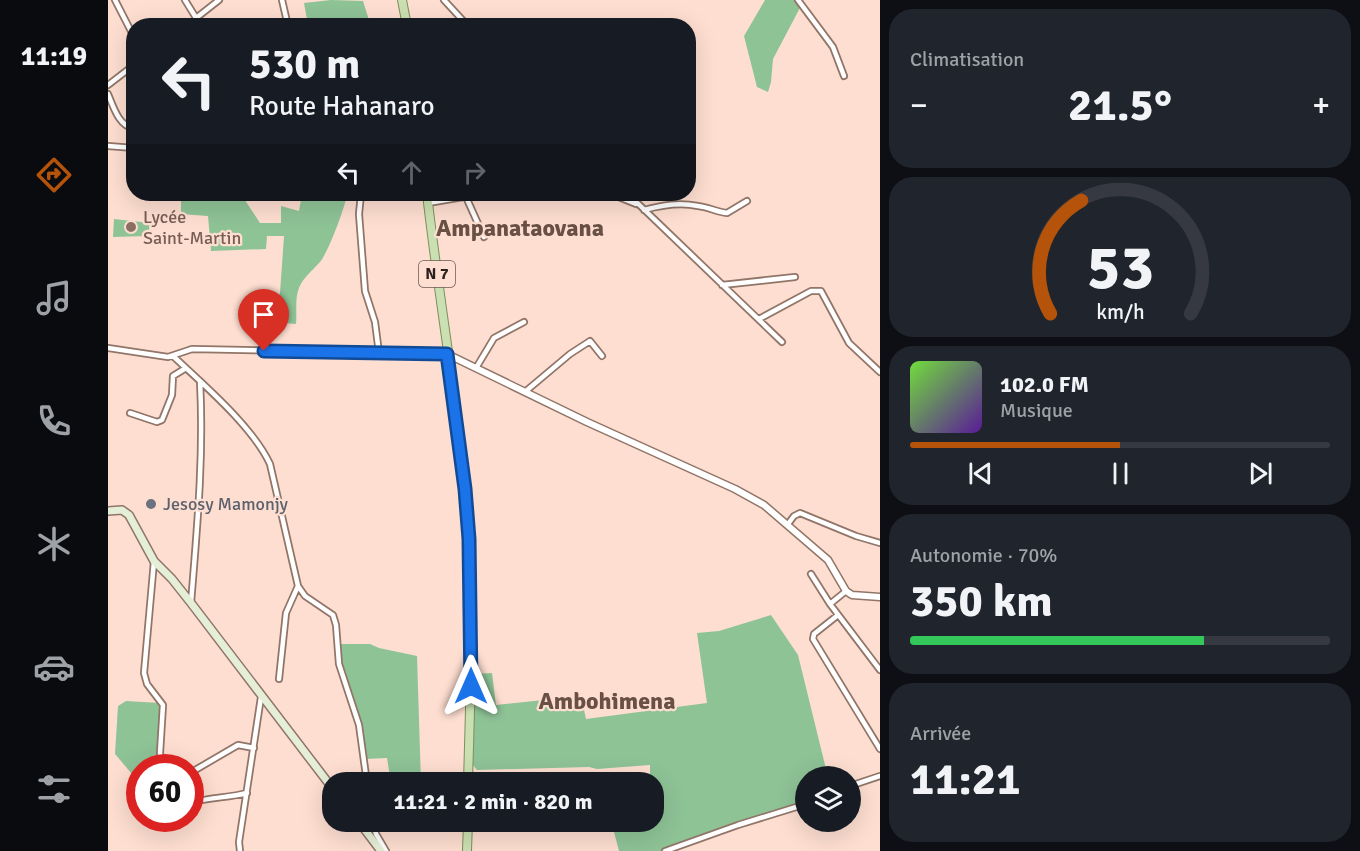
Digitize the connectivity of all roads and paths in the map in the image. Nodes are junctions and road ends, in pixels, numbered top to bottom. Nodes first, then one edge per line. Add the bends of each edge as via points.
1 (115, 0) edge
2 (185, 0) edge
3 (219, 0) edge
4 (282, 0) edge
5 (402, 0) edge
6 (444, 0) edge
7 (798, 0) edge
8 (196, 18) joint
9 (284, 18) edge
10 (405, 18) edge
11 (461, 18) edge
12 (126, 21) edge
13 (126, 71) edge
14 (844, 76) dead end
15 (108, 85) edge
16 (108, 94) edge
17 (126, 126) edge
18 (108, 146) edge
19 (126, 147) edge
20 (360, 201) edge
21 (441, 201) edge
22 (468, 201) edge
23 (628, 201) edge
24 (634, 201) edge
25 (747, 201) dead end
26 (428, 203) joint
27 (638, 205) junction
28 (644, 210) junction
29 (484, 237) dead end
30 (795, 277) dead end
31 (722, 285) junction
32 (759, 319) junction
33 (524, 322) dead end
34 (782, 342) dead end
35 (108, 348) edge
36 (379, 352) junction
37 (447, 354) junction
38 (173, 356) junction
39 (602, 356) dead end
40 (186, 368) junction
41 (476, 368) junction
42 (880, 372) edge
43 (200, 381) junction
44 (526, 391) junction
45 (130, 413) dead end
46 (108, 511) edge
47 (788, 524) junction
48 (880, 543) edge
49 (154, 561) junction
50 (811, 574) dead end
51 (298, 586) junction
52 (846, 591) junction
53 (880, 597) edge
54 (191, 603) junction
55 (830, 604) junction
56 (838, 615) junction
57 (880, 670) edge
58 (279, 679) dead end
59 (261, 697) junction
60 (254, 748) junction
61 (880, 749) edge
62 (160, 754) edge
63 (204, 765) edge
64 (366, 772) edge
65 (468, 772) edge
66 (322, 775) edge
67 (880, 776) edge
68 (861, 782) edge
69 (247, 793) junction
70 (204, 799) edge
71 (795, 807) edge
72 (367, 832) edge
73 (375, 832) edge
74 (468, 832) edge
75 (240, 851) edge
76 (381, 851) edge
77 (386, 851) edge
78 (467, 851) edge
79 (665, 851) edge

1 - 12 street
2 - 8 street
3 - 8 street
4 - 9 street
5 - 10 main road
6 - 11 street
7 - 14 street via 833,47
13 - 15 street
16 - 17 street
18 - 19 street
20 - 36 street via 364,291 375,322
21 - 26 street
22 - 29 street
23 - 27 street
24 - 27 street
25 - 28 street via 727,213 683,204
26 - 37 main road, N 7
27 - 28 street
28 - 31 street
30 - 31 street
31 - 32 street
32 - 34 street
32 - 42 street via 810,291 821,291 849,343
33 - 41 street via 494,338
35 - 38 street
36 - 37 street
36 - 38 street via 192,349
37 - 41 street
37 - 65 main road, N 7 via 469,539
38 - 40 street
39 - 44 street via 590,341
40 - 43 street
40 - 45 street via 173,376 172,395 162,420 157,422
41 - 44 street
43 - 51 street via 264,450
43 - 54 street via 201,481
44 - 47 street via 735,489
46 - 49 main road via 122,510 129,515
47 - 48 street via 800,513
47 - 52 street via 828,560
49 - 54 main road
49 - 62 street via 144,673 147,684 163,705
50 - 55 street
51 - 58 street via 286,613
51 - 64 street via 305,596 333,615 339,664 359,724
52 - 53 street
52 - 55 street
54 - 59 main road
55 - 56 street
56 - 57 street
56 - 61 street via 813,639
59 - 60 street
59 - 66 main road
60 - 63 street via 238,744
60 - 69 street
67 - 68 street
69 - 70 street
69 - 75 street
71 - 79 street
72 - 76 main road
73 - 77 street
74 - 78 main road

